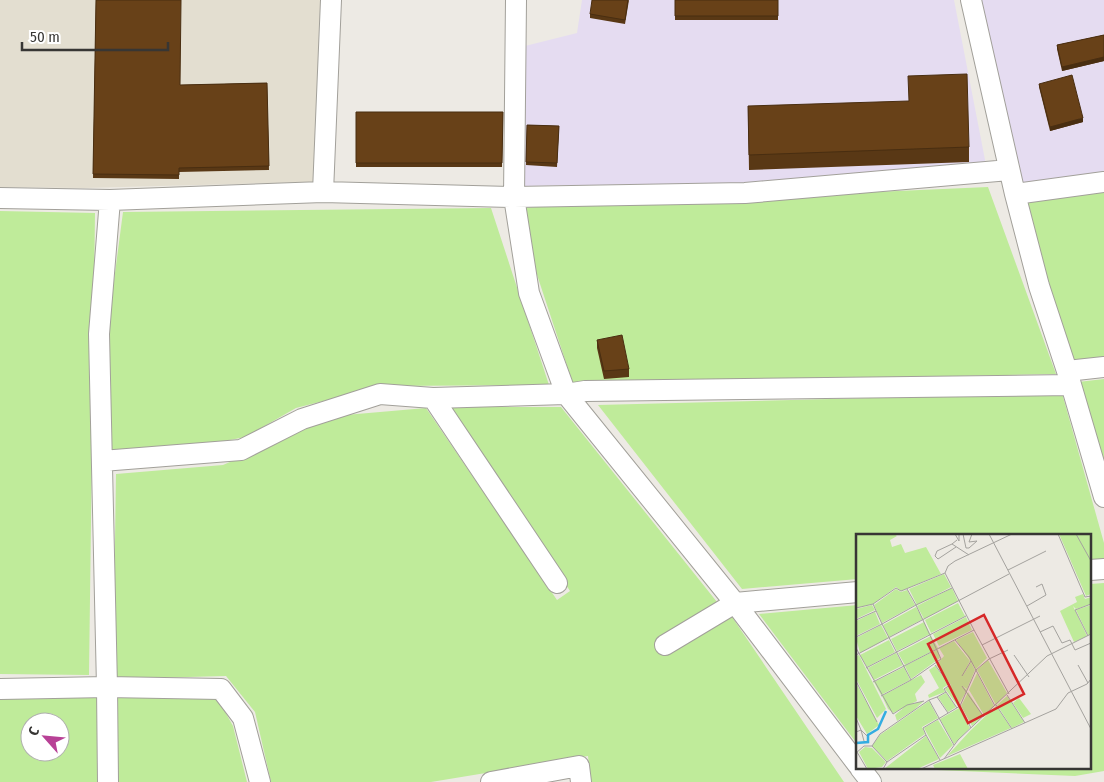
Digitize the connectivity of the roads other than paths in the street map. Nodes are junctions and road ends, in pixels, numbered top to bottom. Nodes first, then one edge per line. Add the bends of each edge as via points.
1 (331, 0) edge
2 (516, 0) edge
3 (971, 0) edge
4 (1009, 170) junction
5 (1104, 182) edge
6 (323, 192) junction
7 (1015, 194) junction
8 (514, 197) junction
9 (0, 198) edge
10 (110, 200) junction
11 (1104, 367) edge
12 (1069, 378) junction
13 (566, 394) junction
14 (433, 398) junction
15 (102, 461) junction
16 (1104, 497) edge
17 (557, 583) dead end
18 (856, 592) edge
19 (735, 603) junction
20 (665, 645) dead end
21 (107, 687) junction
22 (0, 689) edge
23 (856, 762) edge
24 (862, 770) edge
25 (108, 782) edge
26 (260, 782) edge
27 (491, 782) edge
28 (581, 782) edge
29 (871, 782) edge

1 - 6 lane
2 - 8 lane
3 - 4 lane
4 - 7 lane
4 - 8 lane via 745,193
5 - 7 lane
6 - 8 lane
6 - 10 lane
7 - 12 lane via 1039,286
8 - 13 lane via 528,292
9 - 10 lane
10 - 15 lane via 99,334
11 - 12 lane
12 - 13 lane
12 - 16 lane
13 - 14 lane
13 - 19 lane
14 - 15 lane via 380,394 302,419 240,450
14 - 17 lane
15 - 21 lane
18 - 19 lane
19 - 20 lane
19 - 23 lane
21 - 22 lane
21 - 25 lane
21 - 26 lane via 221,689 243,718
24 - 29 lane
27 - 28 lane via 579,766

